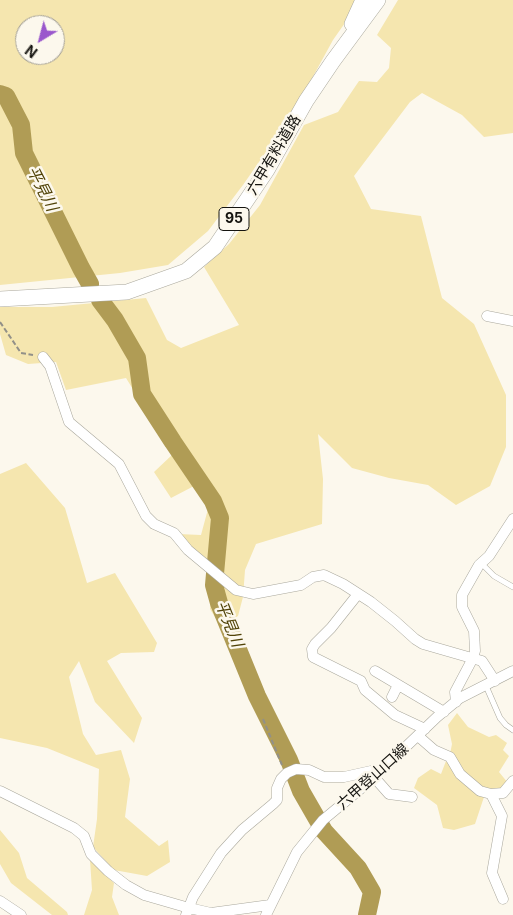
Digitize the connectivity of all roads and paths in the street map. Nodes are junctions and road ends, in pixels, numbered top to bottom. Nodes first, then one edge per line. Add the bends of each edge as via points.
1 (363, 0) edge
2 (378, 0) edge
3 (332, 61) junction
4 (0, 299) edge
5 (487, 316) dead end
6 (513, 321) edge
7 (0, 322) edge
8 (43, 357) joint
9 (513, 519) edge
10 (481, 563) junction
11 (513, 587) edge
12 (358, 594) junction
13 (473, 658) junction
14 (374, 671) dead end
15 (513, 671) edge
16 (491, 684) junction
17 (398, 685) junction
18 (392, 697) dead end
19 (456, 702) junction
20 (444, 712) junction
21 (263, 719) dead end
22 (513, 730) edge
23 (422, 732) junction
24 (289, 772) junction
25 (376, 775) junction
26 (513, 782) edge
27 (0, 791) edge
28 (491, 794) junction
29 (412, 797) dead end
30 (503, 899) dead end
31 (0, 901) edge
32 (268, 910) edge
33 (188, 912) edge
34 (21, 915) edge

1 - 3 main road, 95
2 - 3 main road, 六甲有料道路 / 95
3 - 4 main road, 六甲有料道路 / 95 via 267,170 215,247 186,272 127,292
5 - 6 street
7 - 8 path via 21,353
8 - 12 street via 50,366 69,422 119,464 146,516 174,534 236,590 253,594 301,585 313,577 324,575
9 - 10 street
10 - 11 lane via 494,576
10 - 13 street via 462,596 462,607 474,631
12 - 13 street via 415,640
12 - 23 street via 315,644 313,657 360,681 365,690
13 - 16 street via 482,661
13 - 19 street via 455,692
14 - 17 street
15 - 16 street, 六甲登山口線
16 - 19 street, 六甲登山口線
16 - 22 lane via 500,718
17 - 18 street
17 - 20 street
19 - 20 street, 六甲登山口線
20 - 23 street, 六甲登山口線
21 - 24 path
23 - 25 street, 六甲登山口線
23 - 28 street via 434,750 450,757 460,774 480,791
24 - 25 street via 309,770 324,777 344,777 371,771
24 - 33 street via 277,788 277,800 221,853 193,897
25 - 29 street via 389,794
25 - 32 street, 六甲登山口線 via 315,828 297,852
26 - 28 street via 503,793
27 - 33 street via 74,828 84,836 91,854 126,885
28 - 30 street via 502,816 492,873
31 - 34 street
32 - 33 street

